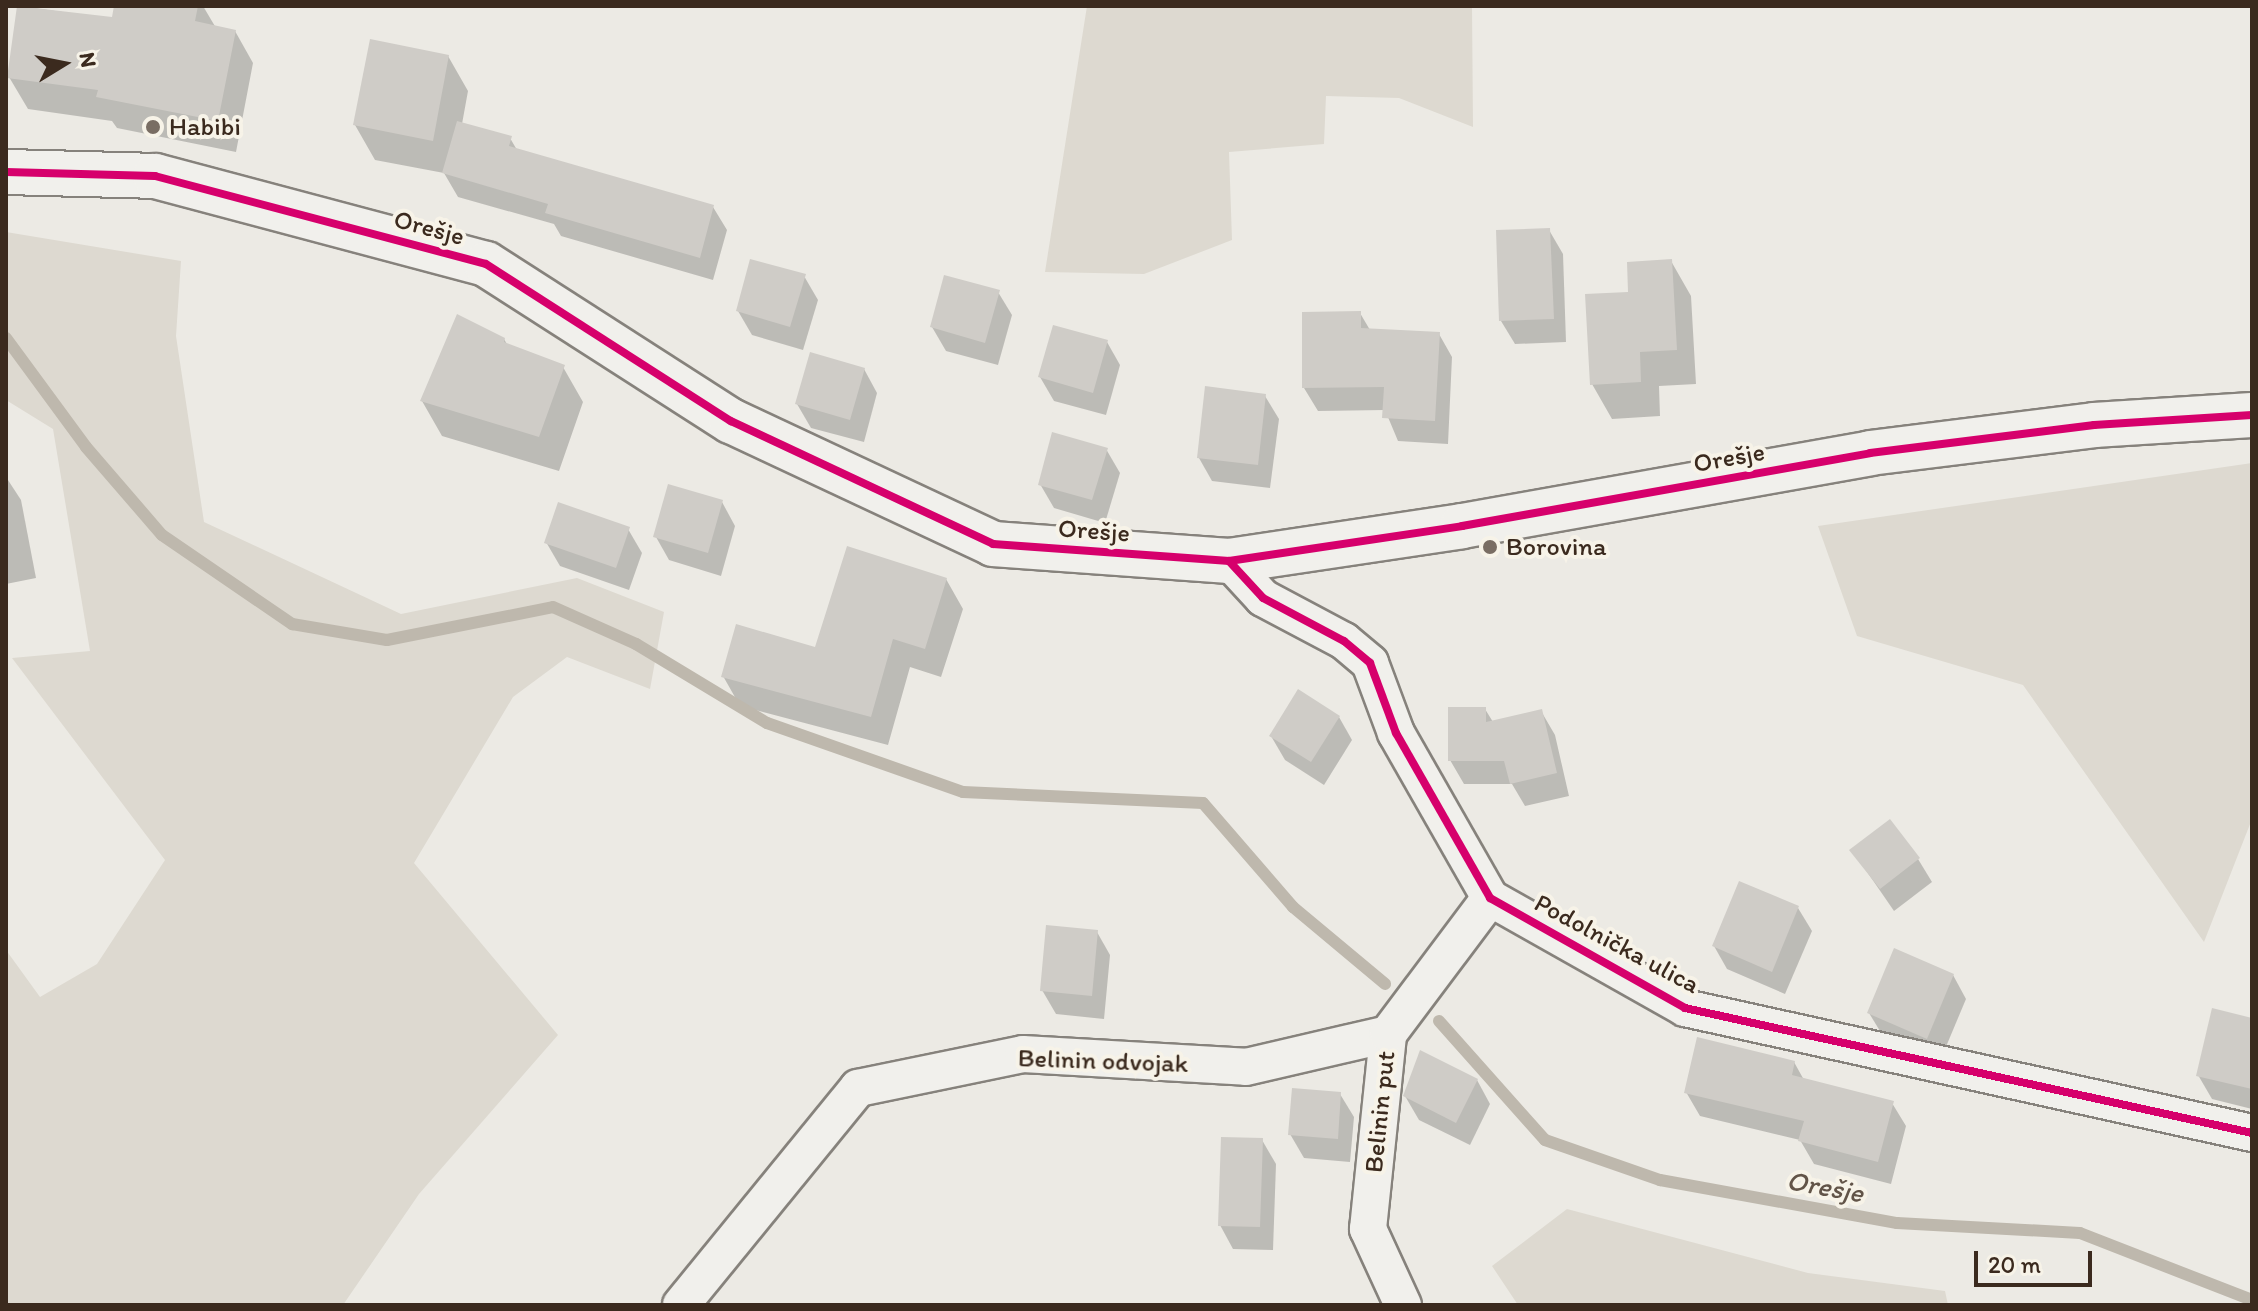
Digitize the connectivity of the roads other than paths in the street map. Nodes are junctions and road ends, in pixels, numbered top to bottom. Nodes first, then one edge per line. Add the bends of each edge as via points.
1 (6, 172) edge
2 (2252, 415) edge
3 (1229, 561) junction
4 (1490, 898) junction
5 (1388, 1034) junction
6 (2252, 1133) edge
7 (681, 1305) edge
8 (1403, 1305) edge

1 - 3 street, Orešje via 155,176 486,264 731,421 993,544
2 - 3 street, Orešje via 2094,425 1870,453 1462,526
3 - 4 street via 1263,598 1344,641 1370,663 1396,733
4 - 5 street, Belinin put
4 - 6 street, Podolnička ulica via 1685,1008
5 - 7 street, Belinin odvojak via 1246,1067 1023,1054 858,1088
5 - 8 street, Belinin put via 1368,1229

